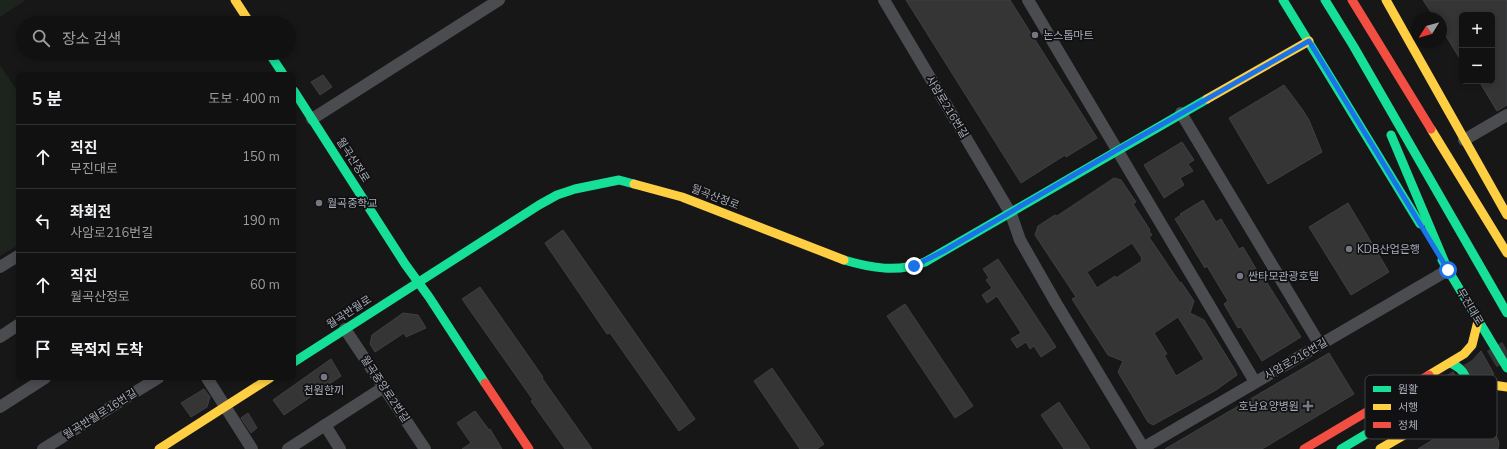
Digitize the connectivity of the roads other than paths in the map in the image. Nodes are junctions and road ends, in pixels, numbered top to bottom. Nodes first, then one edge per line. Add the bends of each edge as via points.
1 (235, 0) edge
2 (499, 0) edge
3 (884, 0) edge
4 (1028, 0) edge
5 (1283, 0) edge
6 (1325, 0) edge
7 (1352, 0) edge
8 (1386, 0) edge
9 (245, 16) edge
10 (1309, 41) junction
11 (1354, 47) junction
12 (274, 60) edge
13 (282, 72) edge
14 (296, 94) edge
15 (1181, 113) junction
16 (1507, 116) edge
17 (312, 119) junction
18 (1464, 140) junction
19 (1117, 150) junction
20 (1011, 214) junction
21 (1507, 215) edge
22 (1496, 235) junction
23 (1507, 243) edge
24 (1507, 254) edge
25 (16, 257) edge
26 (0, 267) edge
27 (1448, 270) junction
28 (417, 282) junction
29 (1507, 313) edge
30 (1478, 320) junction
31 (16, 326) edge
32 (345, 329) junction
33 (0, 337) edge
34 (1320, 344) junction
35 (296, 361) edge
36 (1450, 362) junction
37 (1507, 368) edge
38 (1428, 375) edge
39 (1466, 375) edge
40 (41, 380) edge
41 (155, 380) edge
42 (208, 380) edge
43 (267, 380) edge
44 (1256, 382) junction
45 (1497, 385) edge
46 (1507, 386) edge
47 (384, 387) junction
48 (0, 406) edge
49 (225, 407) junction
50 (1365, 413) edge
51 (324, 425) junction
52 (1365, 435) edge
53 (1397, 439) edge
54 (43, 449) edge
55 (159, 449) edge
56 (252, 449) edge
57 (288, 449) edge
58 (340, 449) edge
59 (425, 449) edge
60 (529, 449) edge
61 (1144, 449) edge
62 (1304, 449) edge
63 (1341, 449) edge
64 (1380, 449) edge

1 - 9 main road
2 - 17 street
3 - 20 street, 사암로216번길
4 - 19 street
5 - 10 main road, 무진대로
6 - 11 main road
7 - 22 main road
8 - 18 main road
10 - 15 main road
10 - 27 main road, 무진대로
11 - 27 main road
11 - 29 main road
12 - 13 main road
14 - 17 main road, 월곡산정로
15 - 19 main road
15 - 34 street
16 - 18 street
17 - 28 main road, 월곡산정로
18 - 21 main road
19 - 20 main road
19 - 44 street
20 - 28 main road, 월곡산정로 via 926,261 909,267 887,269 843,260 682,197 618,180 557,195
20 - 61 street, 사암로216번길 via 1027,253
22 - 23 main road
22 - 24 main road
25 - 26 street
27 - 30 main road, 무진대로
27 - 34 street, 사암로216번길
28 - 32 main road, 월곡반월로
28 - 60 main road, 월곡산정로
30 - 36 main road via 1472,345 1464,354
30 - 37 main road, 무진대로
31 - 33 street
32 - 35 main road, 월곡반월로
32 - 47 street, 월곡중앙로2번길
34 - 44 street, 사암로216번길
36 - 38 main road
36 - 39 main road via 1458,365
40 - 48 street
41 - 54 street, 월곡반월로16번길
42 - 49 street
43 - 49 main road
44 - 61 street, 사암로216번길
45 - 46 main road
47 - 51 street
47 - 59 street, 월곡중앙로2번길
49 - 55 main road
49 - 56 street
50 - 62 main road
51 - 57 street
51 - 58 street
52 - 63 main road
53 - 64 main road

